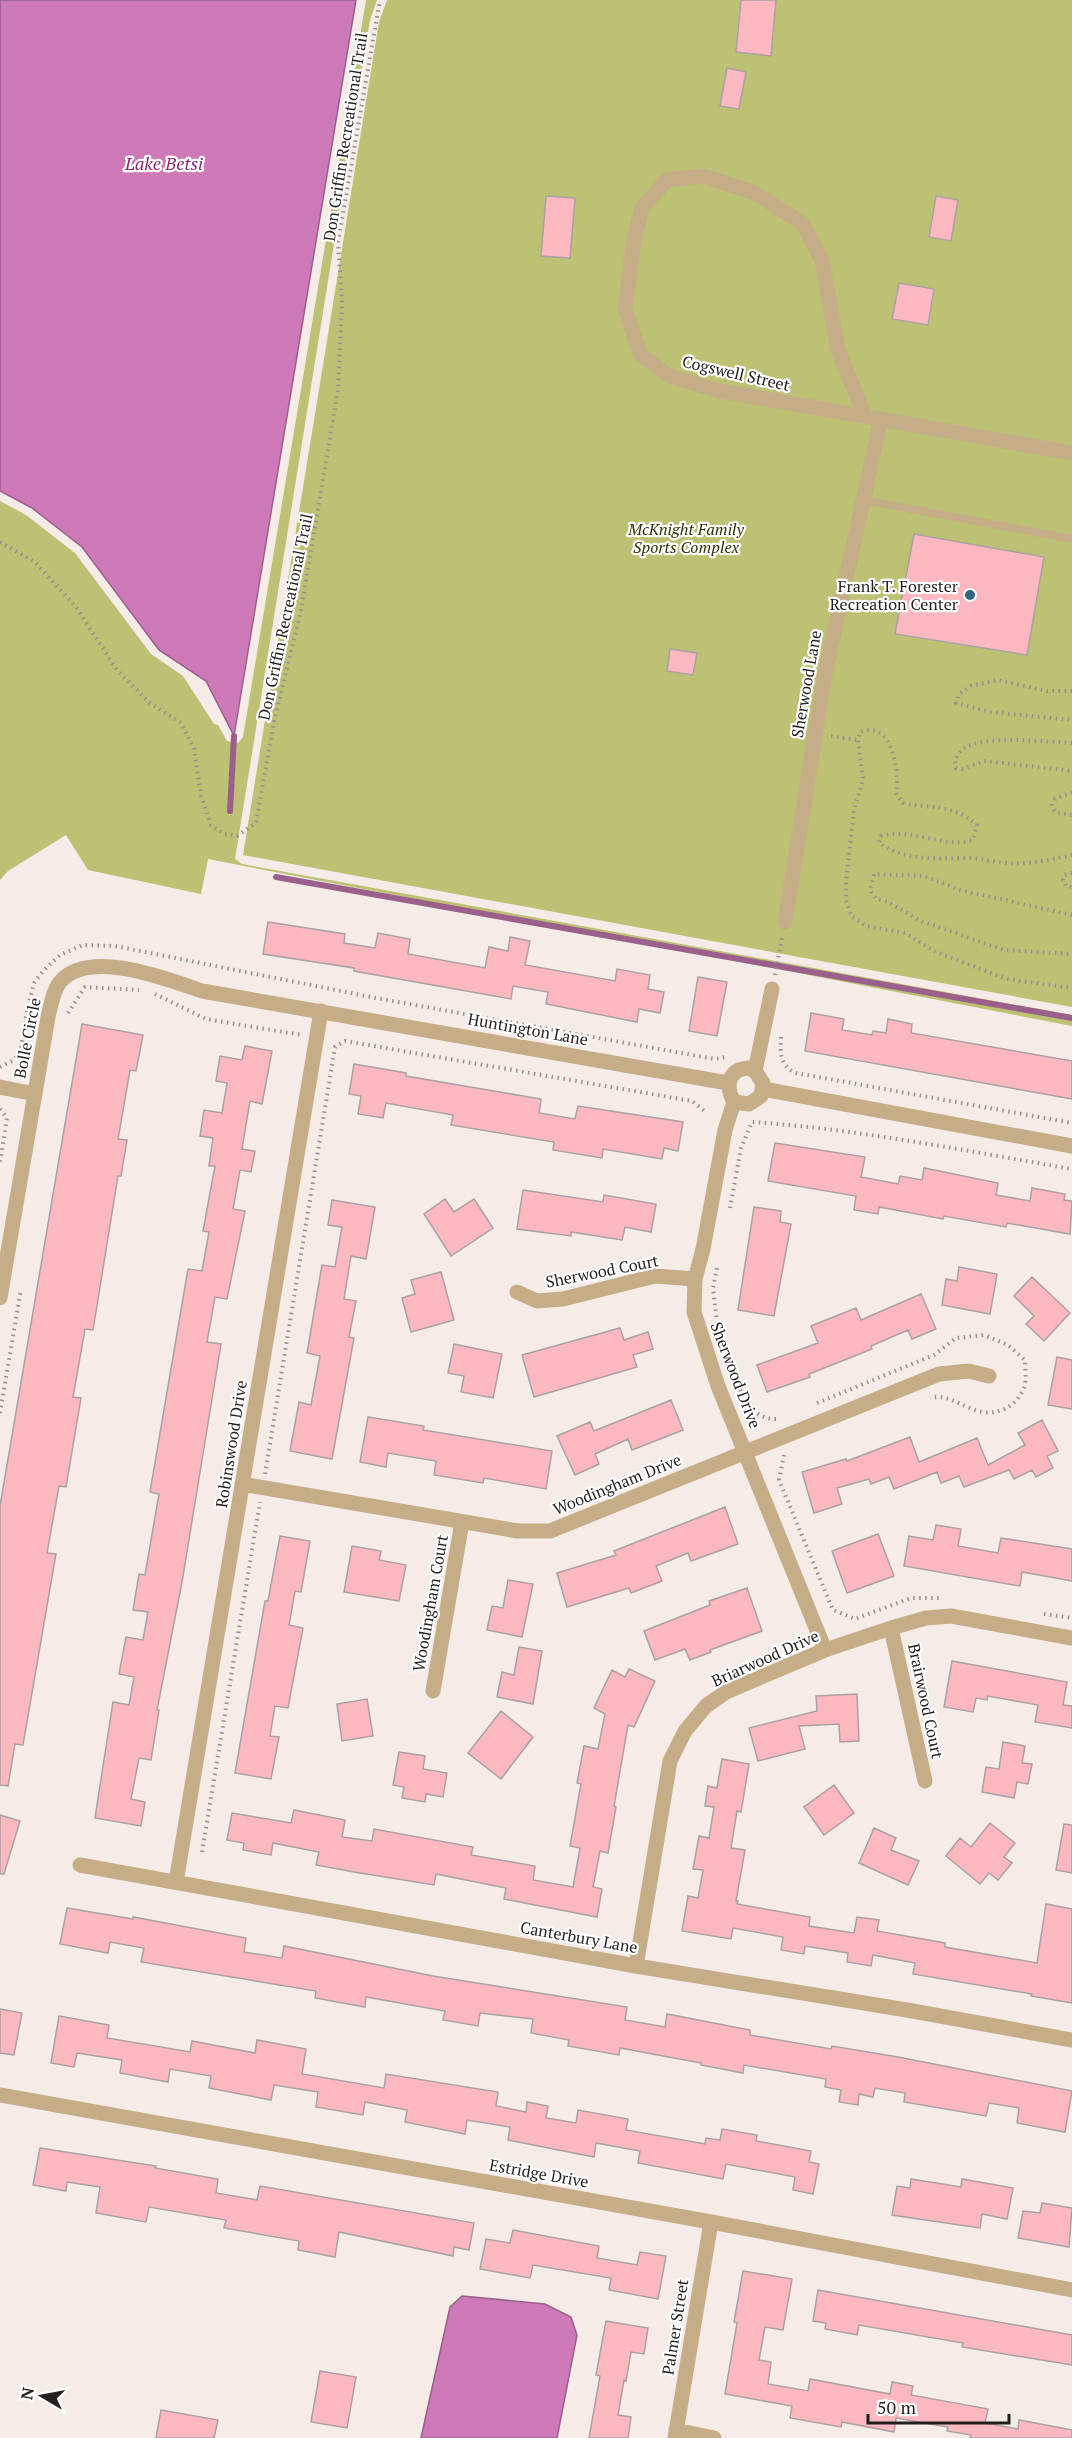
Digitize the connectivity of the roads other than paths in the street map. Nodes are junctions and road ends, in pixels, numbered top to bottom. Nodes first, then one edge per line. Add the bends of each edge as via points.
1 (873, 418) junction
2 (1072, 453) edge
3 (863, 500) junction
4 (1072, 539) edge
5 (785, 922) dead end
6 (773, 984) road end
7 (321, 1011) junction
8 (755, 1071) junction
9 (728, 1083) junction
10 (0, 1088) edge
11 (763, 1089) junction
12 (34, 1094) junction
13 (734, 1102) junction
14 (1072, 1146) edge
15 (695, 1279) junction
16 (517, 1292) dead end
17 (0, 1298) edge
18 (989, 1376) dead end
19 (746, 1451) junction
20 (243, 1484) junction
21 (462, 1522) junction
22 (891, 1628) junction
23 (1072, 1638) edge
24 (825, 1650) junction
25 (433, 1691) dead end
26 (925, 1781) dead end
27 (80, 1865) dead end
28 (176, 1882) junction
29 (636, 1966) junction
30 (1072, 2040) edge
31 (0, 2095) edge
32 (711, 2222) junction
33 (1072, 2290) edge
34 (676, 2434) edge
35 (714, 2438) edge

1 - 1 street, Cogswell Street via 720,391 669,376 640,354 625,308 634,239 642,208 667,180 702,176 753,192 802,223 822,260 838,350
1 - 2 street, Cogswell Street
1 - 3 street, Sherwood Lane
3 - 4 lane
3 - 5 street, Sherwood Lane via 825,674
6 - 8 street
7 - 9 street, Huntington Lane
7 - 12 street, Bolle Circle via 202,991 162,976 95,965 76,970 56,988
7 - 20 street, Robinswood Drive
8 - 9 street via 735,1071
8 - 11 street
9 - 13 street
10 - 12 street
11 - 13 street via 761,1096 749,1104
11 - 14 street
12 - 17 street, Bolle Circle
13 - 15 street, Sherwood Drive
15 - 16 street, Sherwood Court via 655,1276 564,1299 537,1301
15 - 19 street, Sherwood Drive via 694,1312 718,1386
18 - 19 street, Woodingham Drive via 969,1371 939,1374
19 - 21 street, Woodingham Drive via 550,1531 518,1531
19 - 24 street, Sherwood Drive
20 - 21 street, Woodingham Drive
20 - 28 street, Robinswood Drive
21 - 25 street, Woodingham Court
22 - 23 street, Briarwood Drive via 951,1616
22 - 24 street, Briarwood Drive
22 - 26 street, Brairwood Court
24 - 29 street, Briarwood Drive via 726,1692 706,1706 685,1731 670,1761
27 - 28 street, Canterbury Lane
28 - 29 street, Canterbury Lane
29 - 30 street, Canterbury Lane
31 - 32 street, Estridge Drive
32 - 33 street, Estridge Drive
32 - 34 street, Palmer Street
34 - 35 street

